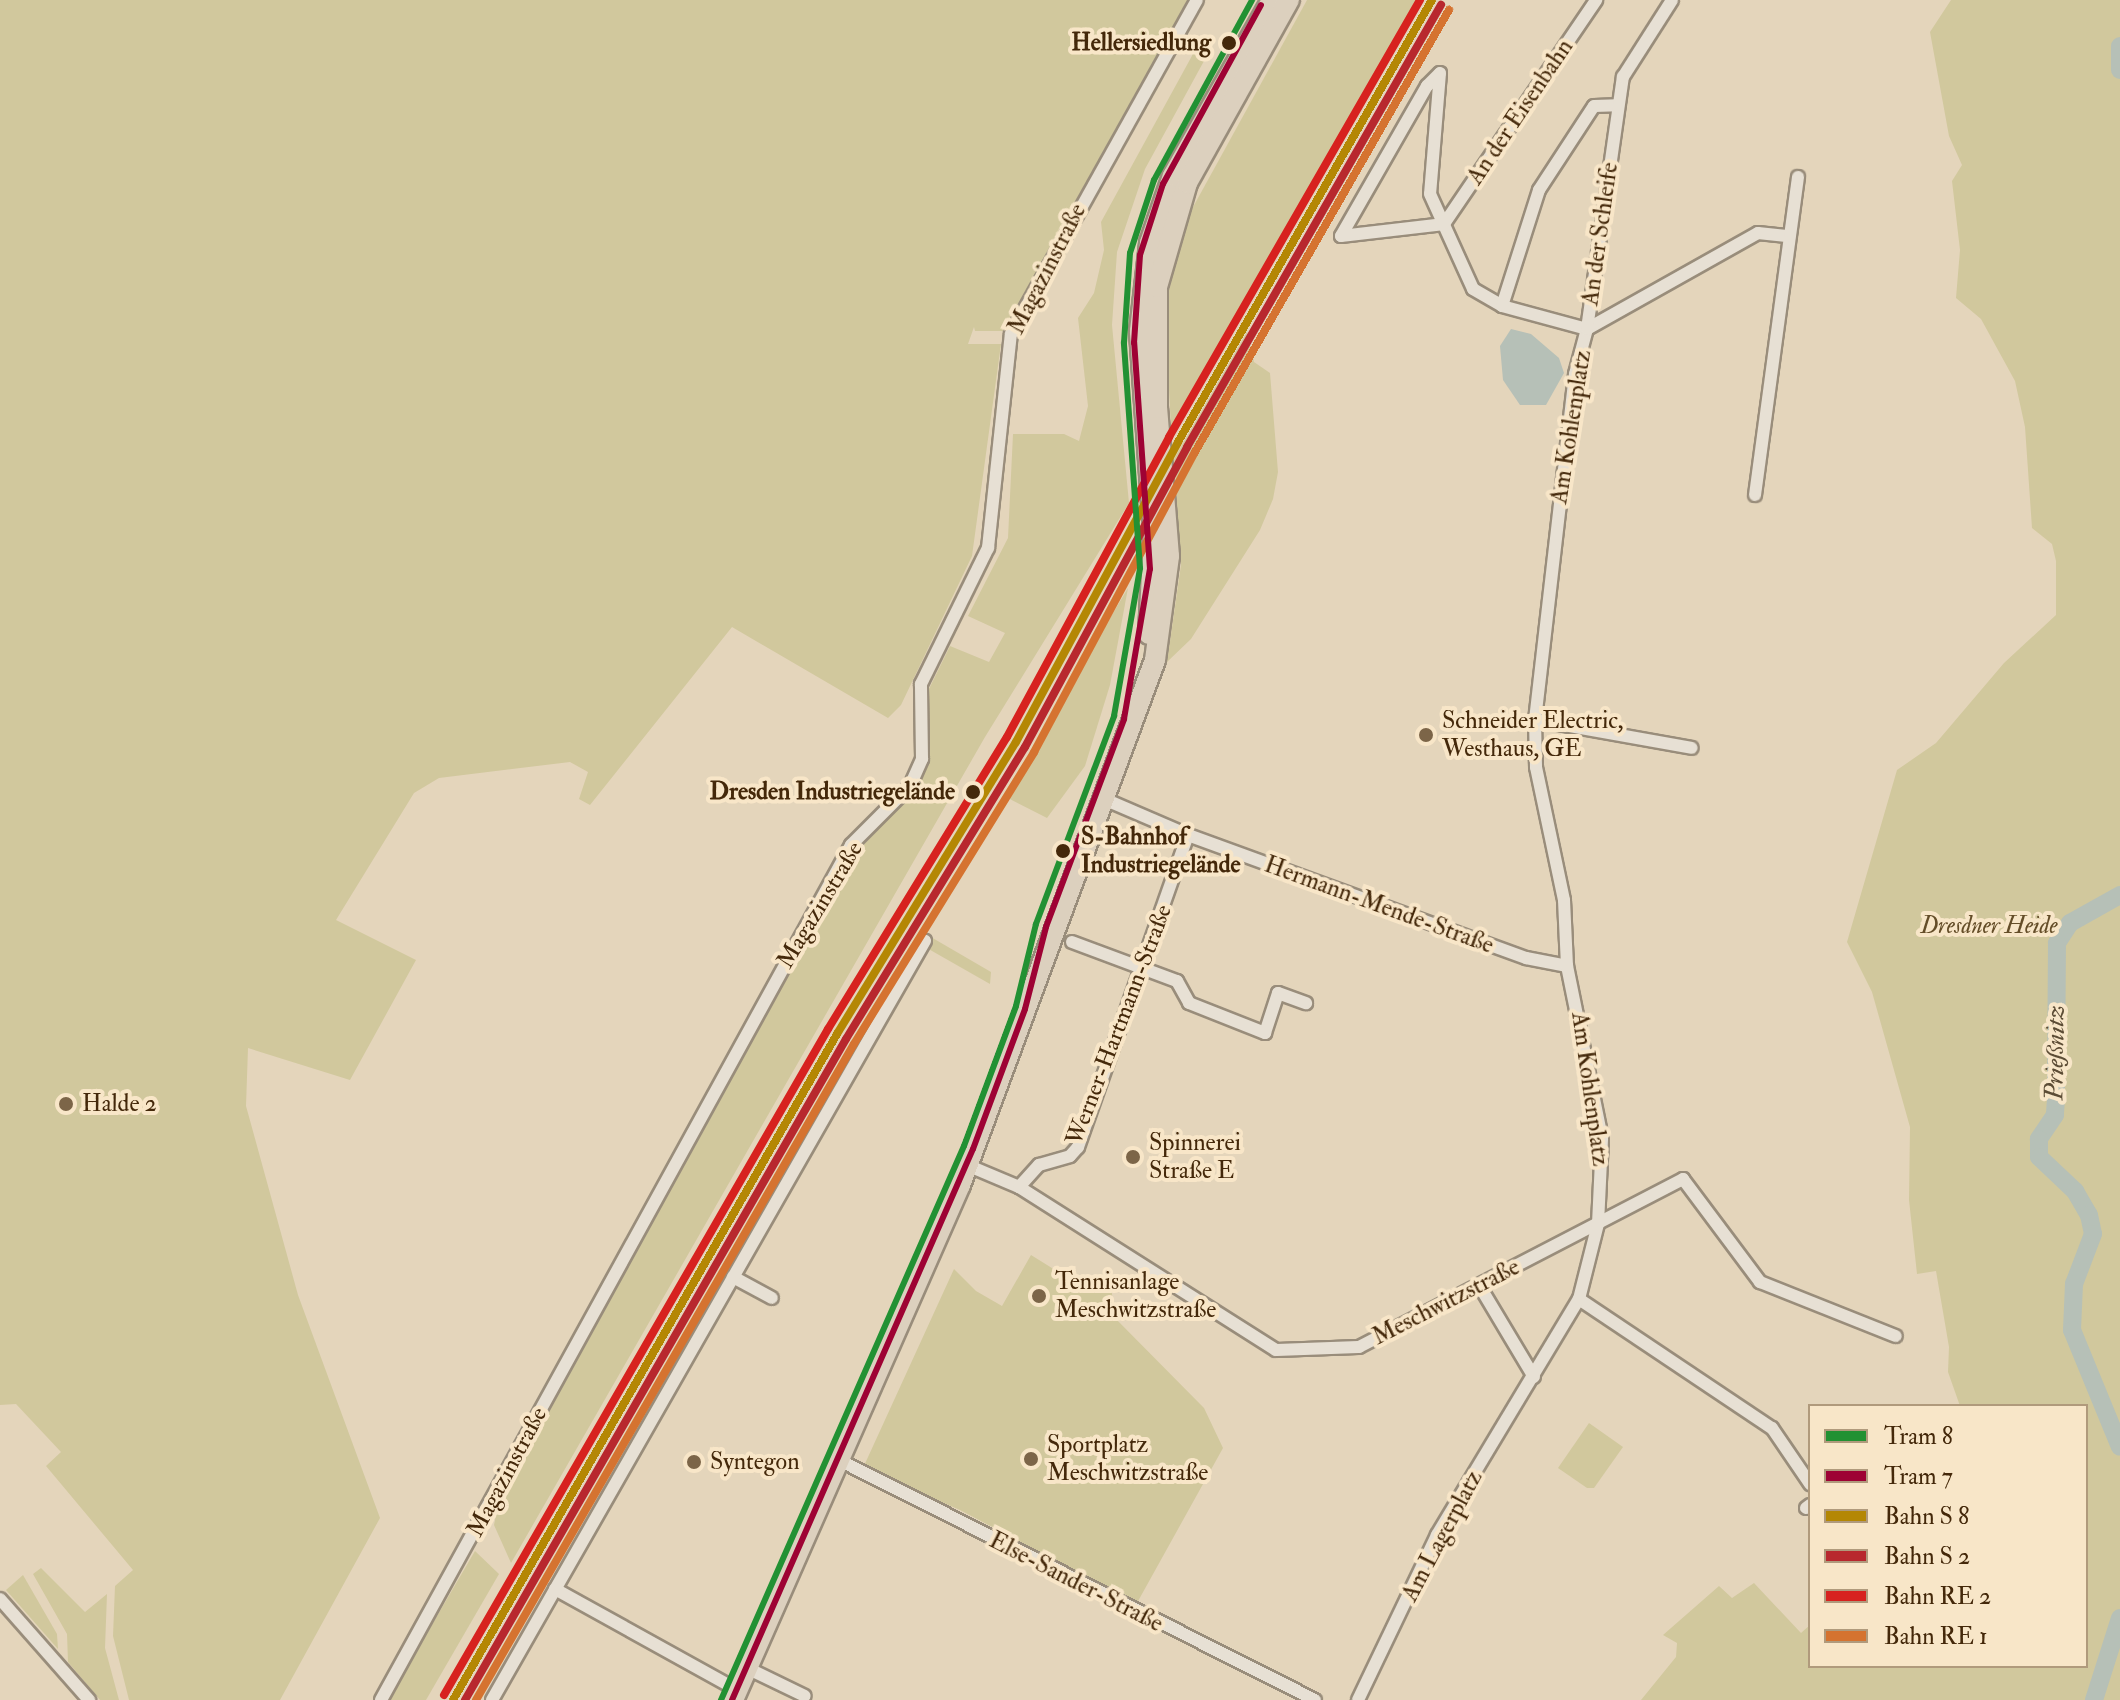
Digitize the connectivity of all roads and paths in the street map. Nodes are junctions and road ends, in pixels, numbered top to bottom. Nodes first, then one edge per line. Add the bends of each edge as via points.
1 (1197, 0) edge
2 (1272, 0) edge
3 (1289, 0) edge
4 (1596, 0) edge
5 (1672, 0) edge
6 (1617, 105) junction
7 (1798, 177) dead end
8 (1444, 224) junction
9 (1789, 236) junction
10 (1502, 306) junction
11 (1587, 329) junction
12 (1755, 495) dead end
13 (1143, 690) junction
14 (1535, 720) junction
15 (1692, 748) dead end
16 (1104, 799) junction
17 (1188, 835) junction
18 (925, 941) dead end
19 (1072, 942) dead end
20 (1567, 966) junction
21 (1143, 970) junction
22 (1306, 1003) dead end
23 (967, 1165) junction
24 (1019, 1187) junction
25 (1598, 1224) junction
26 (733, 1277) junction
27 (1479, 1285) junction
28 (772, 1298) dead end
29 (1579, 1299) junction
30 (1896, 1336) dead end
31 (1534, 1377) junction
32 (839, 1460) junction
33 (1808, 1481) edge
34 (555, 1589) junction
35 (0, 1599) edge
36 (747, 1668) junction
37 (735, 1695) edge
38 (807, 1698) edge
39 (89, 1700) edge
40 (381, 1700) edge
41 (492, 1700) edge
42 (1315, 1700) edge
43 (1358, 1700) edge

1 - 40 street, Magazinstraße via 1011,334 988,548 921,684 922,759 910,786 851,845
2 - 13 main road via 1173,176 1150,243 1140,331 1154,544
3 - 13 main road via 1204,149 1174,217 1157,287 1157,408 1168,521 1163,623
4 - 8 street, An der Eisenbahn
5 - 6 street, An der Schleife via 1623,77
6 - 10 street, An der Schleife via 1594,106 1539,190
6 - 11 street, An der Schleife
7 - 9 street
8 - 8 street, An der Eisenbahn via 1341,236 1427,86 1440,73 1430,194
8 - 10 street, Am Kohlenplatz via 1473,289
9 - 11 street, An der Schleife via 1758,233
9 - 12 street
10 - 11 street, Am Kohlenplatz
11 - 14 street, Am Kohlenplatz via 1575,374
13 - 16 main road
14 - 15 street
14 - 20 street, Am Kohlenplatz via 1536,767 1564,900
16 - 17 street, Hermann-Mende-Straße
16 - 23 main road
17 - 20 street, Hermann-Mende-Straße via 1526,958
17 - 21 street, Werner-Hartmann-Straße
18 - 26 street
19 - 21 street
20 - 25 street, Am Kohlenplatz via 1602,1138
21 - 22 street via 1177,981 1189,1003 1265,1033 1278,993
21 - 24 street, Werner-Hartmann-Straße via 1078,1147 1070,1156 1039,1165
23 - 24 street, Meschwitzstraße
23 - 32 main road
24 - 27 street, Meschwitzstraße via 1276,1350 1359,1347
25 - 27 street, Meschwitzstraße
25 - 29 street, Am Lagerplatz
25 - 30 street, Meschwitzstraße via 1683,1179 1760,1282
26 - 28 street
26 - 34 street
27 - 31 street
29 - 31 street, Am Lagerplatz
29 - 33 street via 1772,1428
31 - 43 street, Am Lagerplatz via 1437,1535
32 - 36 main road
32 - 42 street, Else-Sander-Straße
34 - 37 street via 686,1661
34 - 41 street
35 - 39 street
36 - 37 main road
36 - 38 street

